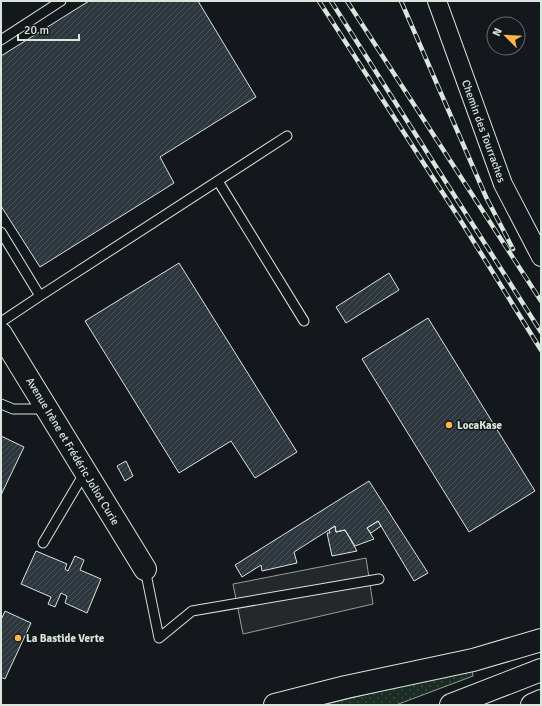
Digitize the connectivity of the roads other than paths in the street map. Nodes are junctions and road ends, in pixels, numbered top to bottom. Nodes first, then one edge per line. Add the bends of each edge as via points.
1 (61, 1) edge
2 (437, 1) edge
3 (1, 40) edge
4 (287, 136) dead end
5 (218, 181) junction
6 (1, 232) edge
7 (541, 257) edge
8 (40, 296) junction
9 (304, 321) dead end
10 (1, 322) edge
11 (1, 334) edge
12 (1, 404) edge
13 (48, 409) junction
14 (85, 471) junction
15 (43, 543) dead end
16 (145, 569) joint
17 (378, 579) dead end
18 (541, 640) edge
19 (541, 670) edge
20 (541, 701) edge
21 (275, 705) edge
22 (451, 705) edge
23 (532, 705) edge

1 - 3 lane
2 - 7 street, Chemin des Tourraches via 503,184
4 - 5 lane
5 - 8 lane
5 - 9 lane
6 - 8 lane
8 - 10 lane
11 - 13 main road, Avenue Irène et Frédéric Joliot Curie
12 - 13 lane via 13,409
13 - 14 main road, Avenue Irène et Frédéric Joliot Curie
14 - 15 lane
14 - 16 main road, Avenue Irène et Frédéric Joliot Curie
16 - 17 lane via 159,638 192,611
18 - 21 main road via 473,660
19 - 22 main road
20 - 23 main road

